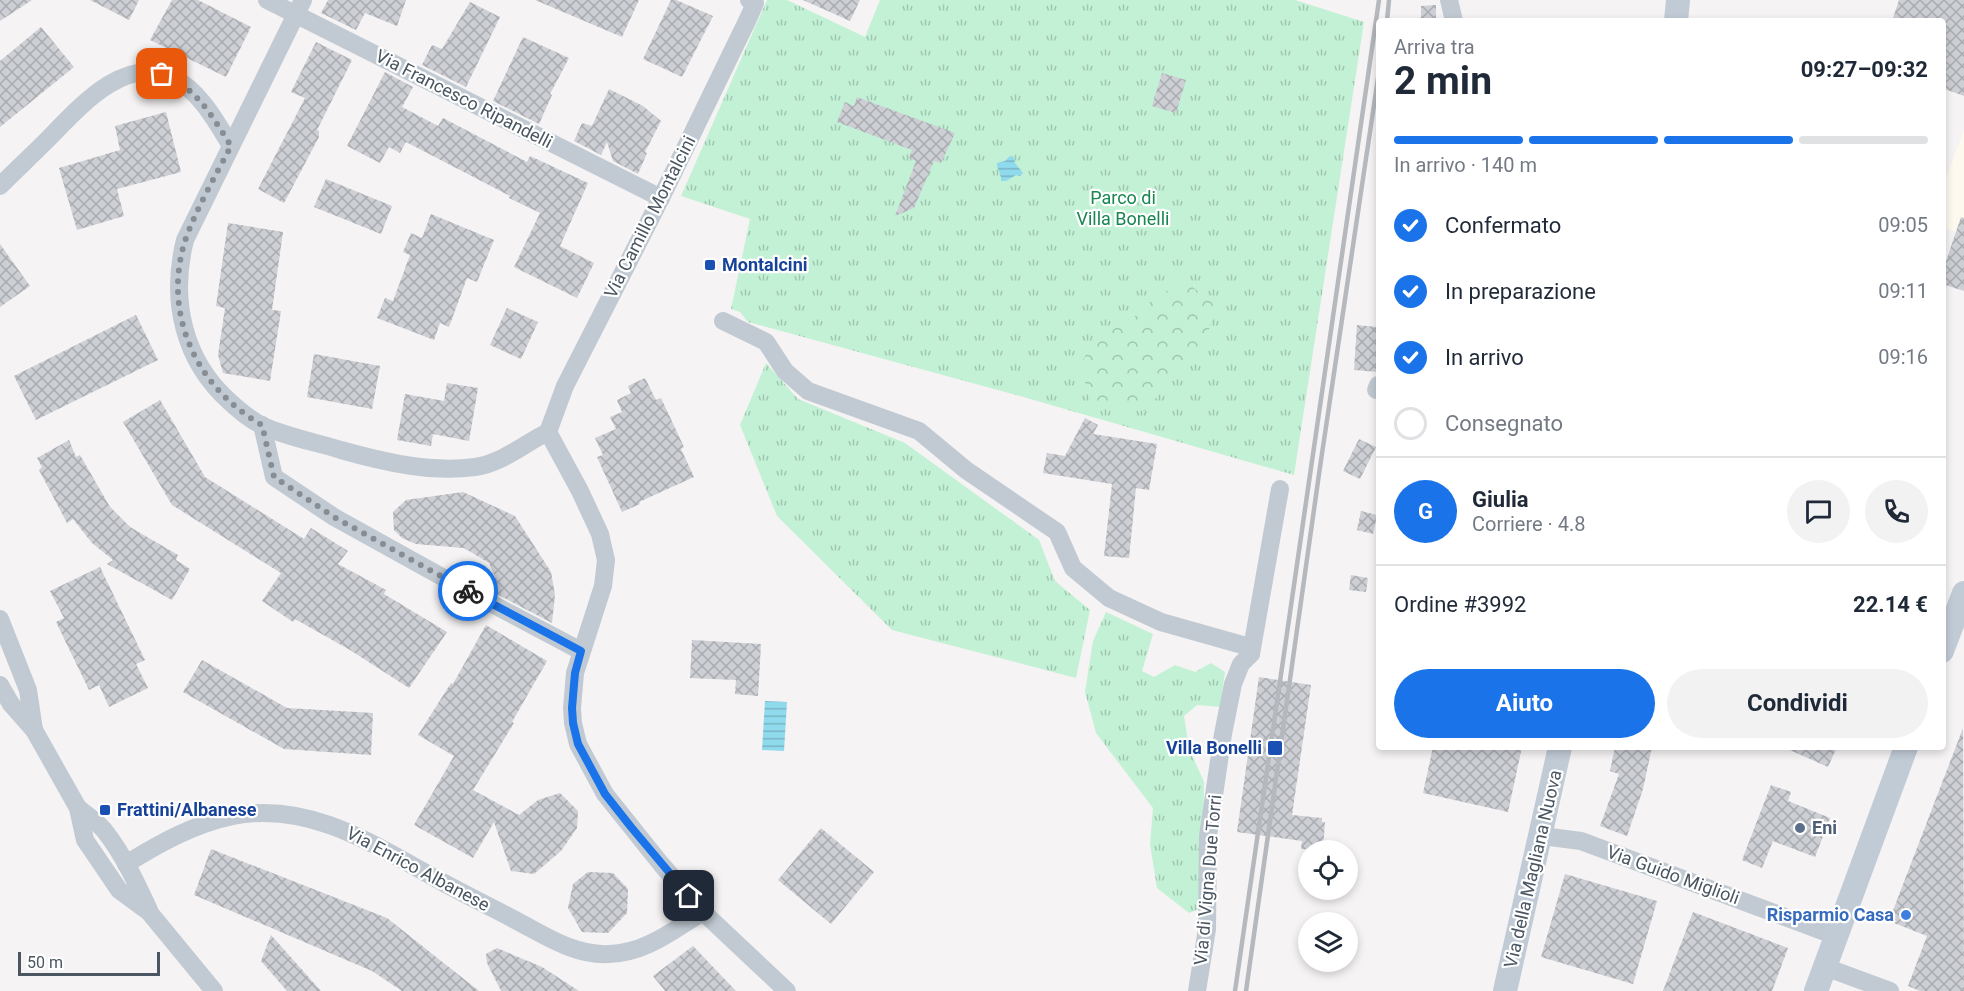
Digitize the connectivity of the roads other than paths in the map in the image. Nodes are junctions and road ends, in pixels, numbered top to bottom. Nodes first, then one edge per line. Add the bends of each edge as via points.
1 (267, 0) edge
2 (1449, 0) edge
3 (1678, 0) edge
4 (752, 1) edge
5 (300, 7) edge
6 (1453, 18) edge
7 (1676, 18) edge
8 (231, 146) junction
9 (0, 186) edge
10 (661, 198) junction
11 (723, 321) dead end
12 (262, 425) junction
13 (549, 432) junction
14 (1280, 489) dead end
15 (1964, 593) edge
16 (0, 619) edge
17 (1952, 642) edge
18 (581, 651) junction
19 (1251, 654) junction
20 (0, 685) edge
21 (34, 730) junction
22 (1559, 750) edge
23 (1905, 750) edge
24 (78, 808) junction
25 (1542, 836) junction
26 (126, 864) junction
27 (149, 912) junction
28 (703, 912) junction
29 (1836, 936) junction
30 (1825, 967) junction
31 (214, 991) edge
32 (787, 991) edge
33 (1197, 991) edge
34 (1505, 991) edge
35 (1816, 991) edge
36 (1890, 991) edge

1 - 5 street, Via Francesco Ripandelli
2 - 6 street
3 - 7 main road
4 - 10 street, Via Camillo Montalcini
5 - 8 street
5 - 10 street, Via Francesco Ripandelli
8 - 9 street via 206,108 182,84 162,74 142,72 118,79 90,98
8 - 12 street via 185,240 179,274 180,311 188,343 207,378 235,407
10 - 13 street, Via Camillo Montalcini via 565,386
11 - 19 street via 766,342 785,371 808,391 919,431 966,470 1057,532 1072,568 1109,598 1161,622 1246,646
12 - 13 street via 363,456 441,469 478,467
12 - 18 street via 274,477 334,517
13 - 18 street via 600,534 606,560 603,586
14 - 19 street, Via di Vigna Due Torri
15 - 17 main road
16 - 21 street via 28,690
18 - 28 street via 572,708 578,744 605,794
19 - 33 street, Via di Vigna Due Torri via 1241,664 1233,684 1223,734 1208,836 1207,929
20 - 21 street
21 - 24 street
22 - 25 main road, Via della Magliana Nuova
23 - 29 main road
24 - 26 street via 103,829
24 - 27 street via 91,850 119,890
25 - 29 street, Via Guido Miglioli via 1581,841
25 - 34 main road, Via della Magliana Nuova
26 - 27 street
26 - 28 street, Via Enrico Albanese via 204,823 235,815 290,813 337,827 387,850 559,943 591,953 616,954 643,947
27 - 31 street
28 - 32 street
29 - 30 main road
30 - 35 main road
30 - 36 street

